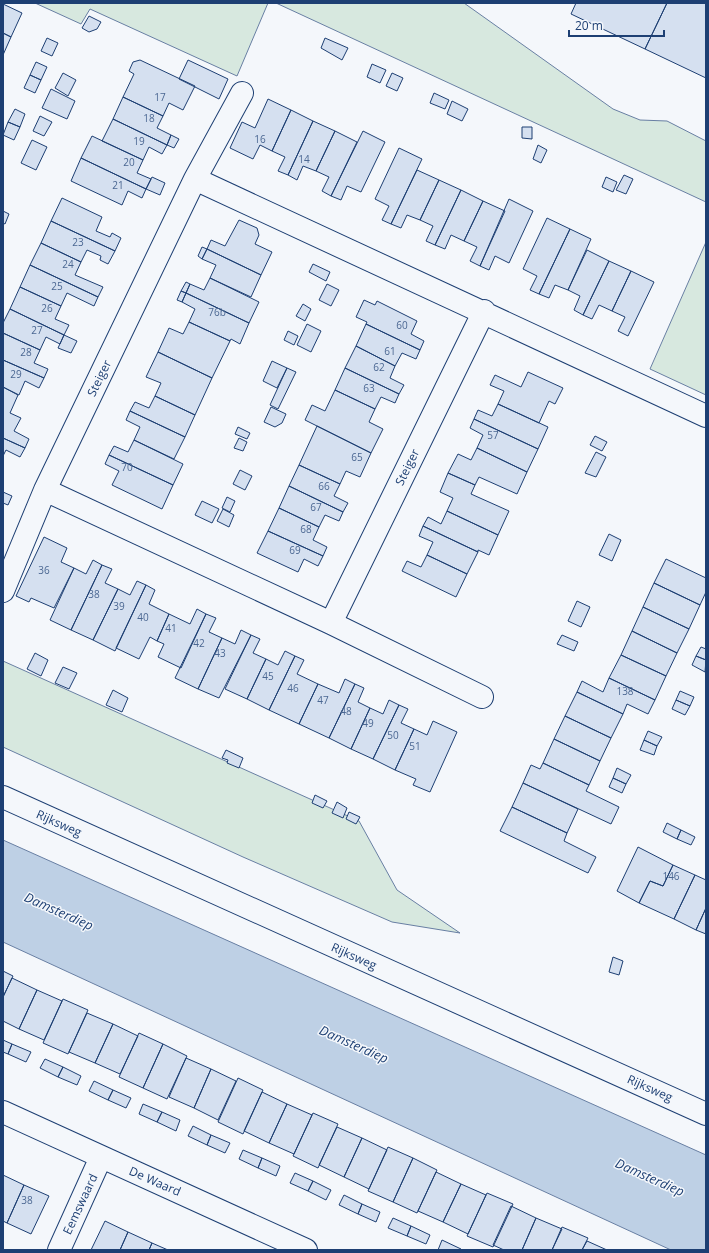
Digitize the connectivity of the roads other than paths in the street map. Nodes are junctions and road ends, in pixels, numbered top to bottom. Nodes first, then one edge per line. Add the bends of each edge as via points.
1 (242, 93) dead end
2 (195, 179) junction
3 (484, 311) junction
4 (706, 416) edge
5 (45, 490) junction
6 (3, 591) edge
7 (331, 623) junction
8 (482, 697) dead end
9 (3, 797) edge
10 (3, 1112) edge
11 (706, 1114) edge
12 (101, 1157) junction
13 (58, 1250) edge
14 (306, 1250) edge

1 - 2 street, Steiger
2 - 3 street
2 - 5 street, Steiger
3 - 4 street
3 - 7 street, Steiger
5 - 6 street, Steiger
5 - 7 street
7 - 8 street
9 - 11 street, Rijksweg
10 - 12 street, De Waard
12 - 13 street, Eemswaard
12 - 14 street, De Waard

